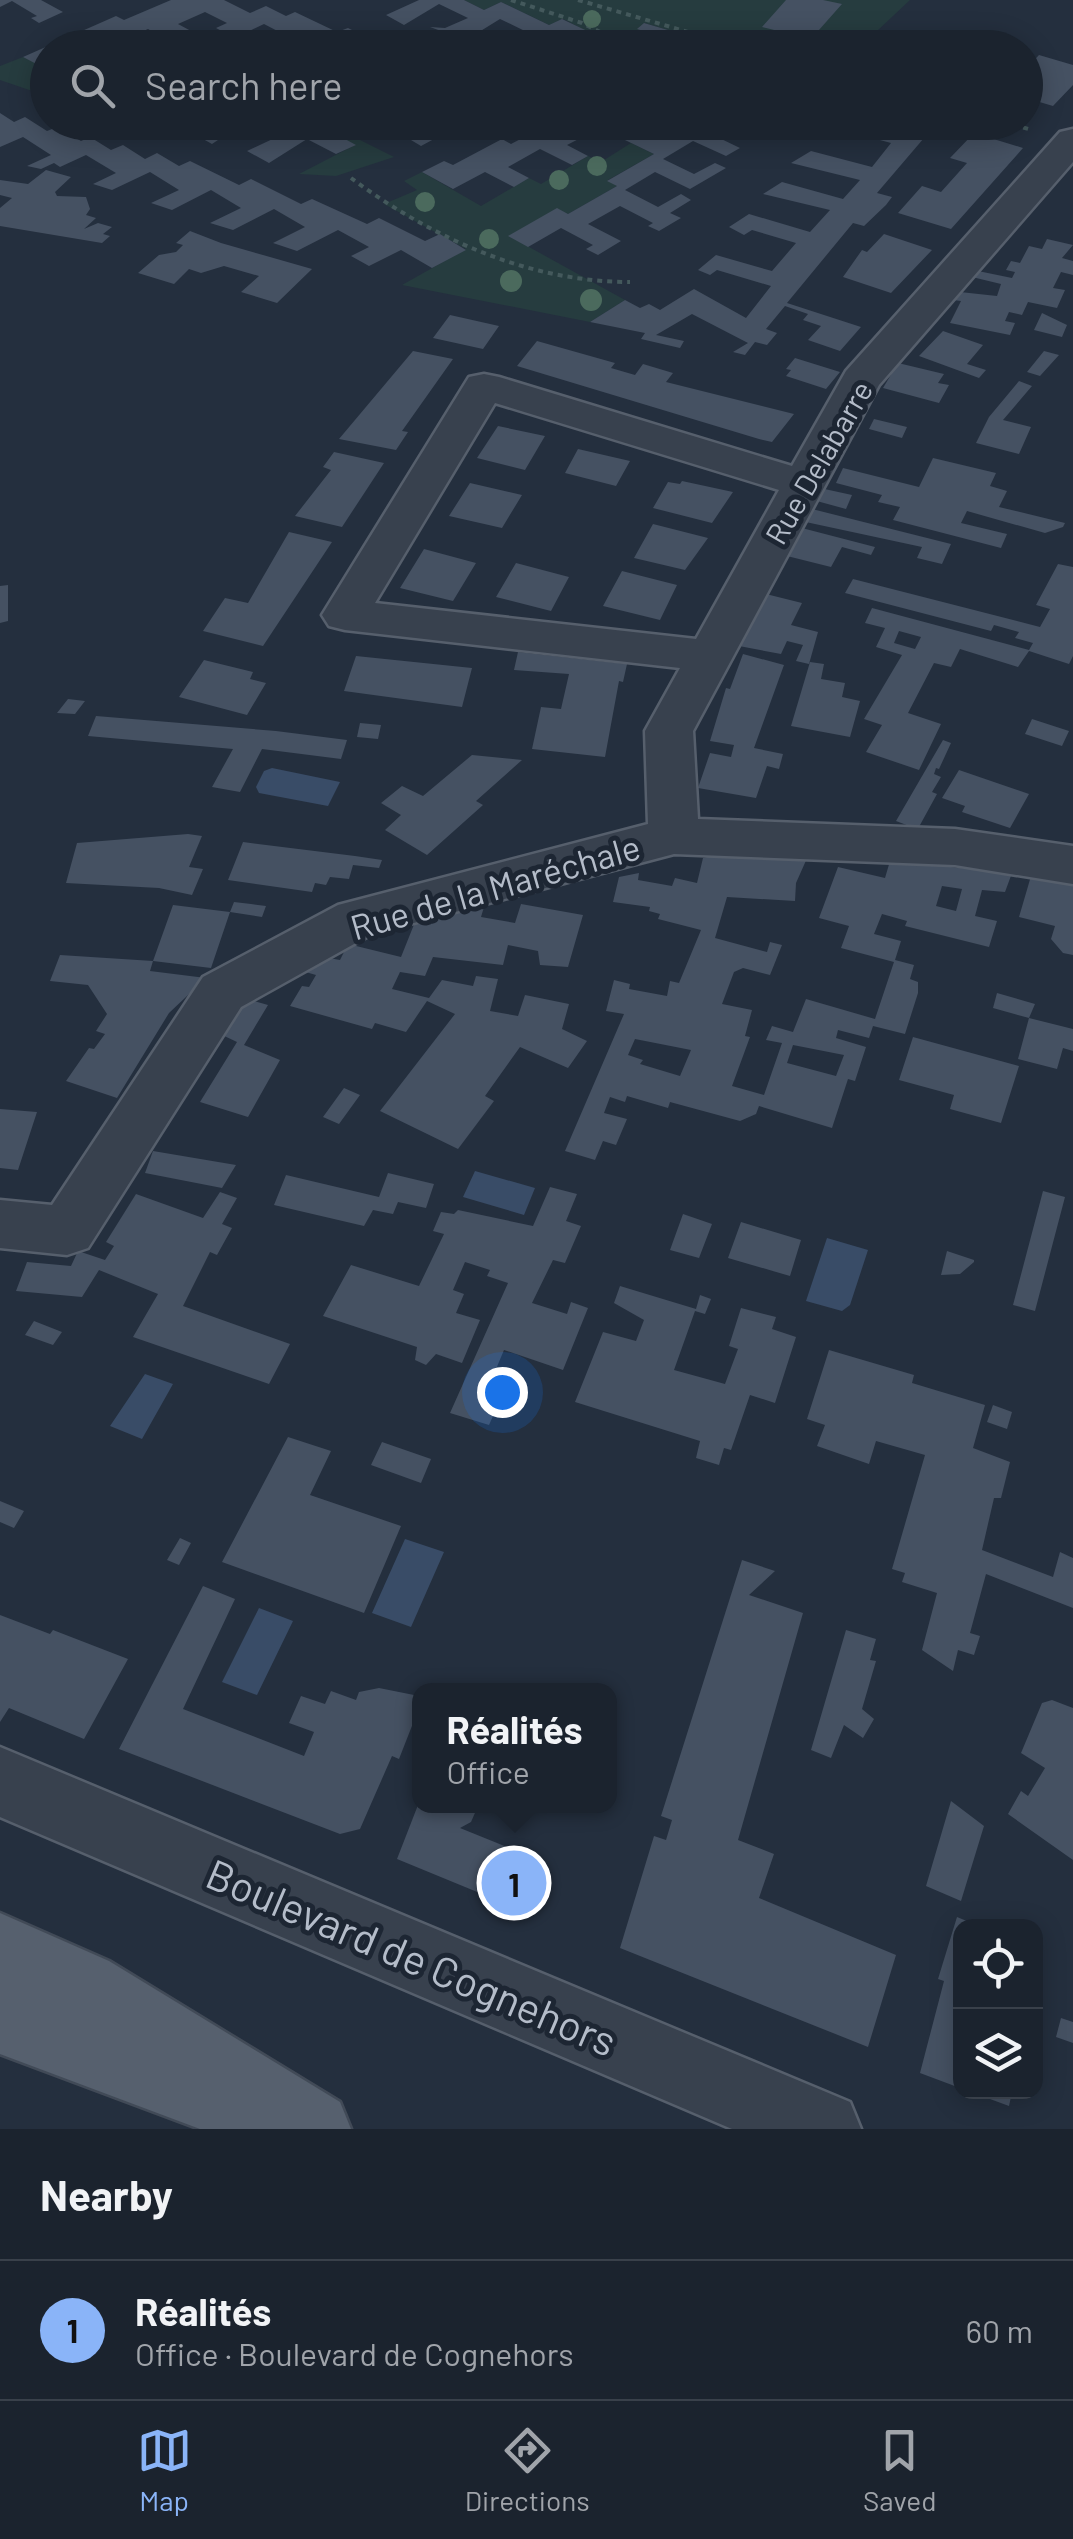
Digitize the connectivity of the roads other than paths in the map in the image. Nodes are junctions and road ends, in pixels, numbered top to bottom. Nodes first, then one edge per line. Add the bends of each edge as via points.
1 (1073, 140) edge
2 (804, 484) junction
3 (710, 656) junction
4 (674, 836) junction
5 (1073, 865) edge
6 (0, 1224) edge
7 (0, 1782) edge
8 (0, 1950) edge
9 (0, 2017) edge
10 (309, 2129) edge
11 (823, 2129) edge

1 - 2 street, Rue Delabarre via 861,380
2 - 3 street, Rue Delabarre
2 - 3 street via 484,386 345,615
3 - 4 street, Rue Delabarre via 669,731
4 - 5 street, Rue de la Maréchale via 955,848
4 - 6 street, Rue de la Maréchale via 356,920 222,992 67,1231
7 - 11 street, Boulevard de Cognehors
8 - 10 main road via 83,1986
9 - 10 main road

